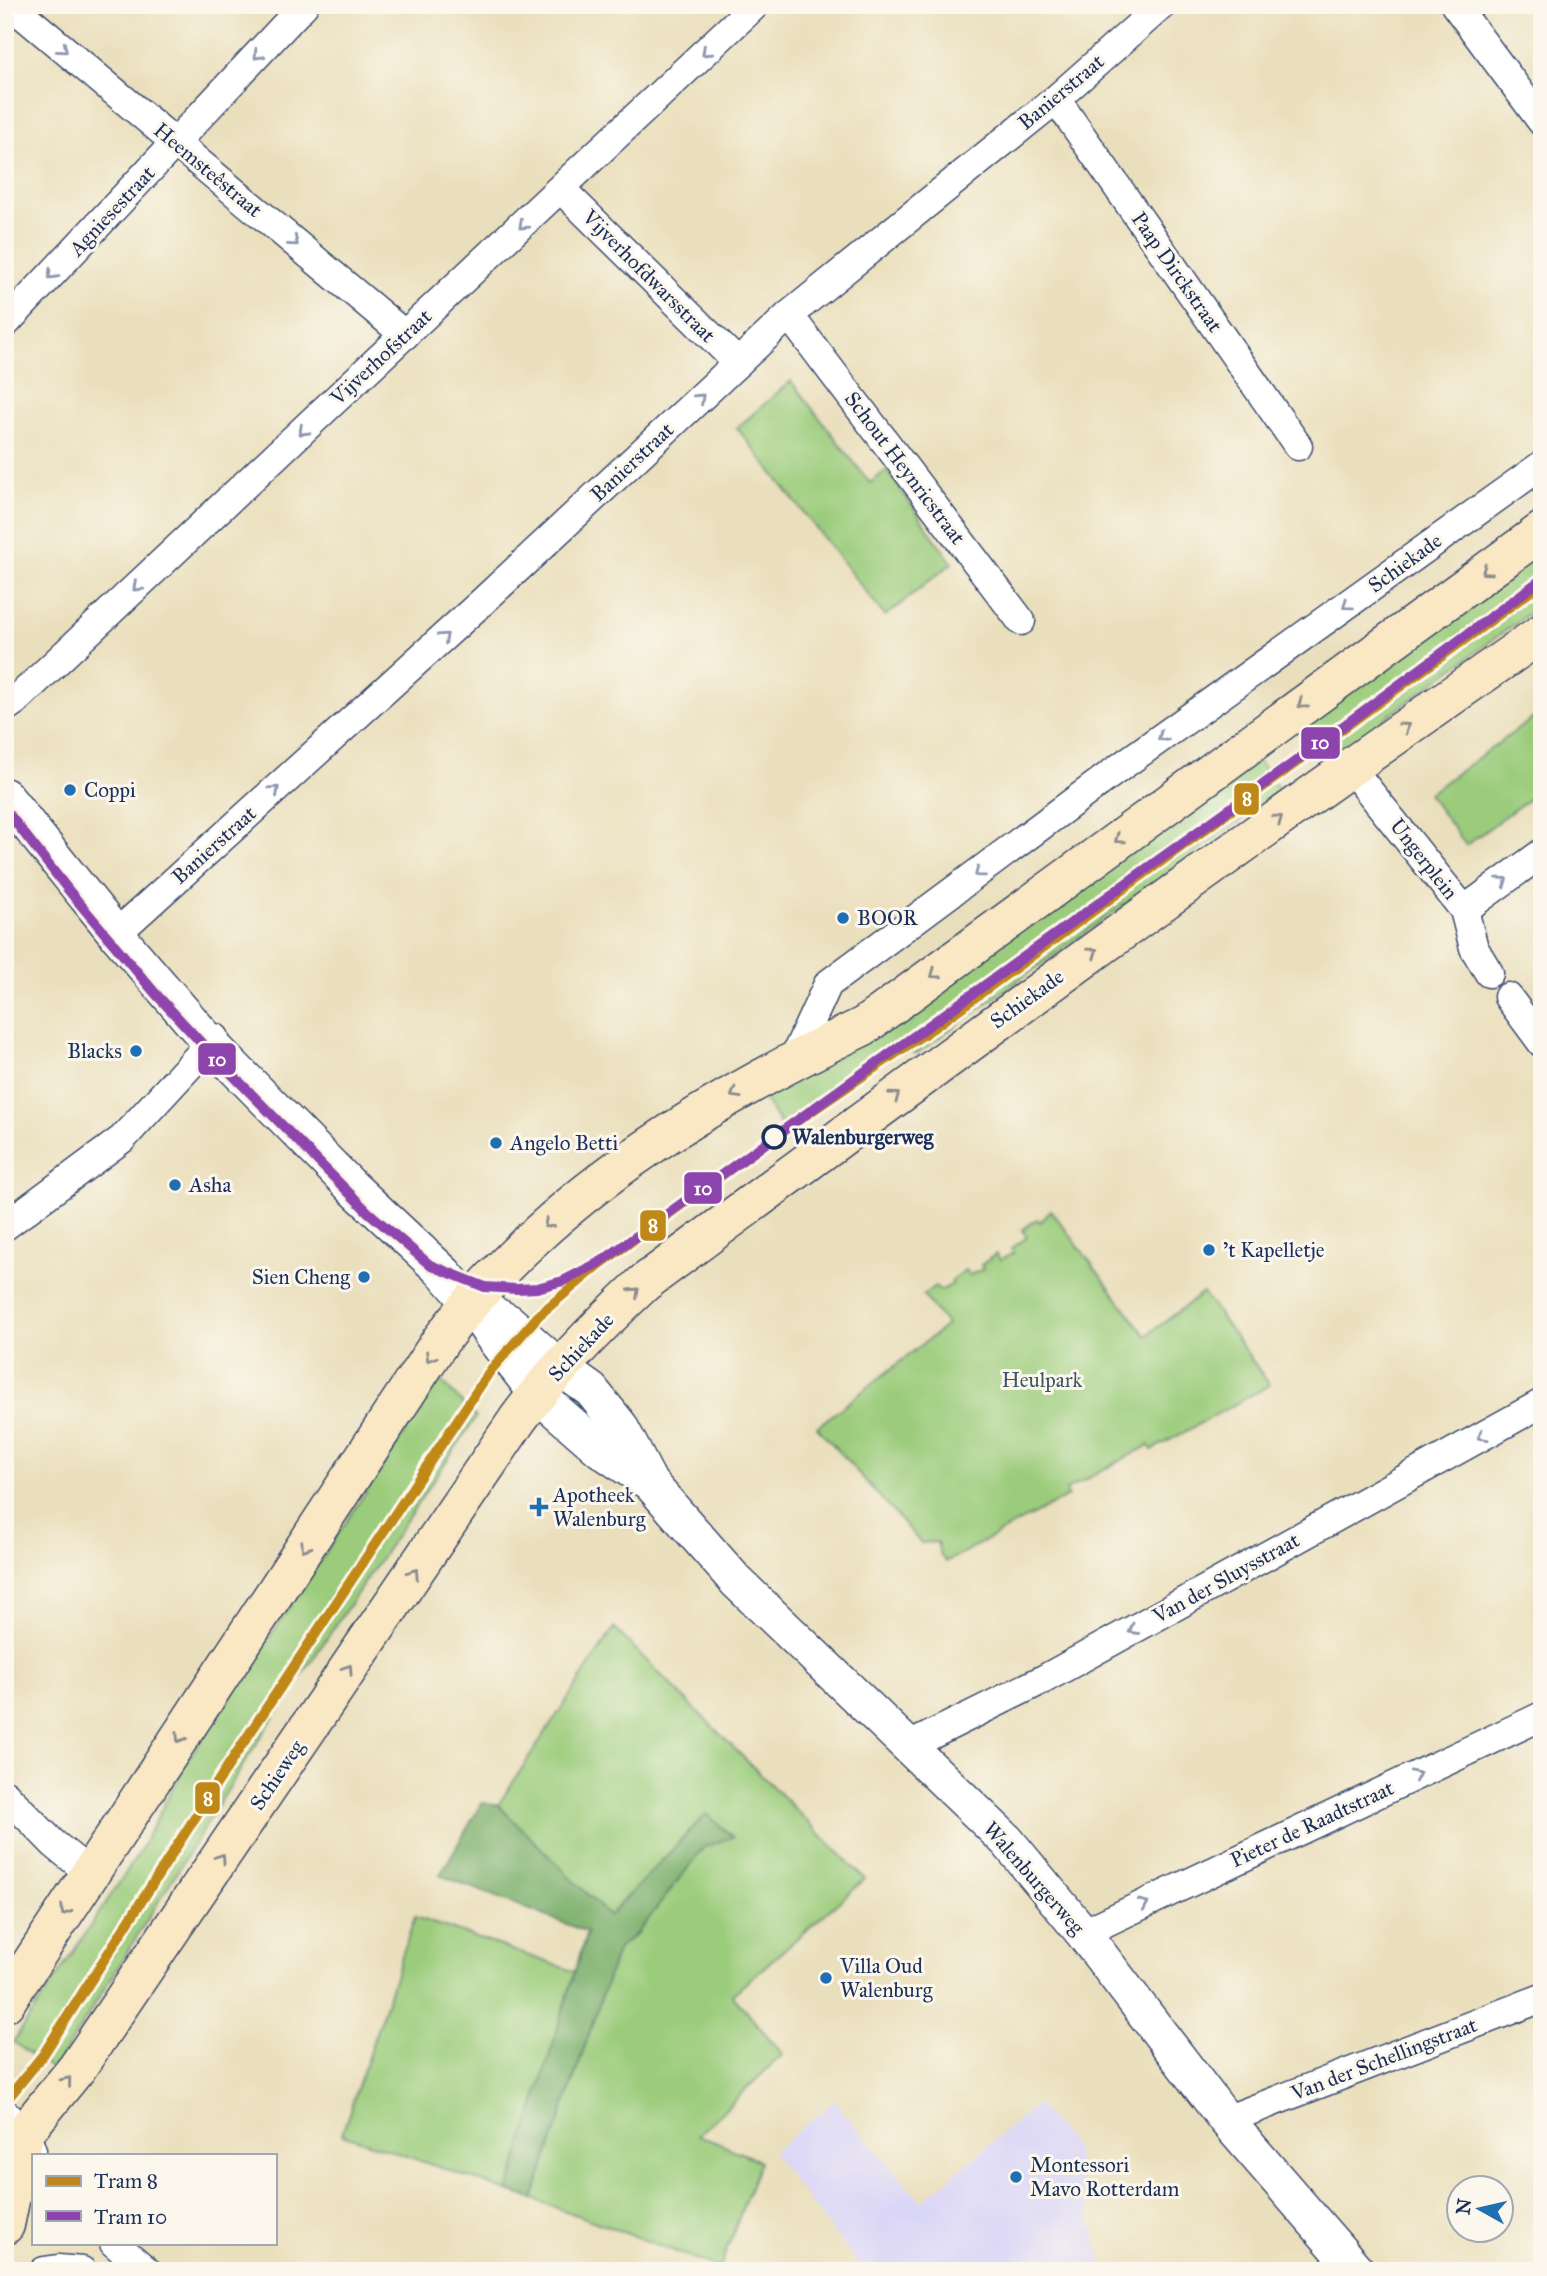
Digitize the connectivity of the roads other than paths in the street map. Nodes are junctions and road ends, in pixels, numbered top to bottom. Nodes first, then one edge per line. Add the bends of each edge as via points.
1 (11, 5) edge
2 (304, 5) edge
3 (755, 5) edge
4 (1162, 5) edge
5 (1455, 5) edge
6 (1056, 99) junction
7 (1542, 122) edge
8 (177, 143) junction
9 (561, 189) junction
10 (789, 315) junction
11 (5, 324) edge
12 (405, 335) junction
13 (738, 363) junction
14 (1298, 446) dead end
15 (1542, 465) edge
16 (1542, 531) edge
17 (1021, 621) dead end
18 (1542, 633) edge
19 (5, 708) edge
20 (1349, 766) junction
21 (5, 796) edge
22 (1542, 853) edge
23 (1464, 910) junction
24 (116, 934) junction
25 (1489, 973) dead end
26 (1508, 997) dead end
27 (212, 1040) junction
28 (1542, 1043) edge
29 (793, 1060) junction
30 (5, 1226) edge
31 (470, 1301) junction
32 (548, 1381) junction
33 (1542, 1403) edge
34 (1542, 1716) edge
35 (907, 1748) junction
36 (5, 1794) edge
37 (90, 1872) junction
38 (1083, 1933) junction
39 (1542, 1998) edge
40 (5, 2003) edge
41 (1226, 2120) junction
42 (17, 2137) edge
43 (5, 2225) edge
44 (115, 2244) edge
45 (44, 2271) edge
46 (82, 2271) edge
47 (147, 2271) edge
48 (1357, 2271) edge

1 -> 8 street, Heemsteêstraat
2 -> 8 street, Agniesestraat
3 -> 9 street, Vijverhofstraat
4 - 6 street, Banierstraat
5 - 7 street
6 - 10 street, Banierstraat
6 - 14 street, Paap Dirckstraat
8 -> 11 street, Agniesestraat
8 -> 12 street, Heemsteêstraat
9 -> 12 street, Vijverhofstraat
9 - 13 street, Vijverhofdwarsstraat
10 - 13 street, Banierstraat
10 - 17 street, Schout Heynricstraat
12 -> 19 street, Vijverhofstraat
24 -> 13 street, Banierstraat
15 -> 29 street, Schiekade via 1119,768 828,984
16 -> 29 main road via 864,1026
20 -> 18 main road, Schiekade
20 - 23 street, Ungerplein
32 -> 20 main road, Schiekade via 644,1283
21 - 24 street, Walenburgerweg
23 -> 22 street, Ungerplein
23 - 25 street via 1474,948
24 - 27 street, Walenburgerweg
26 - 28 street
27 - 30 street via 122,1139
27 - 31 street, Walenburgerweg via 352,1187
29 -> 31 main road via 670,1132 565,1208
31 - 32 street, Walenburgerweg via 494,1339
31 -> 37 main road
32 - 35 street, Walenburgerweg via 601,1450 650,1483 736,1581
42 -> 32 main road, Schieweg via 85,2057
33 -> 35 street, Van der Sluysstraat via 1044,1679
38 -> 34 street, Pieter de Raadtstraat
35 - 38 street, Walenburgerweg via 1007,1841
36 - 37 street
37 -> 40 main road
38 - 41 street, Walenburgerweg
39 - 41 street, Van der Schellingstraat
41 - 48 street, Walenburgerweg
42 - 43 main road
44 - 47 street
45 - 46 street

